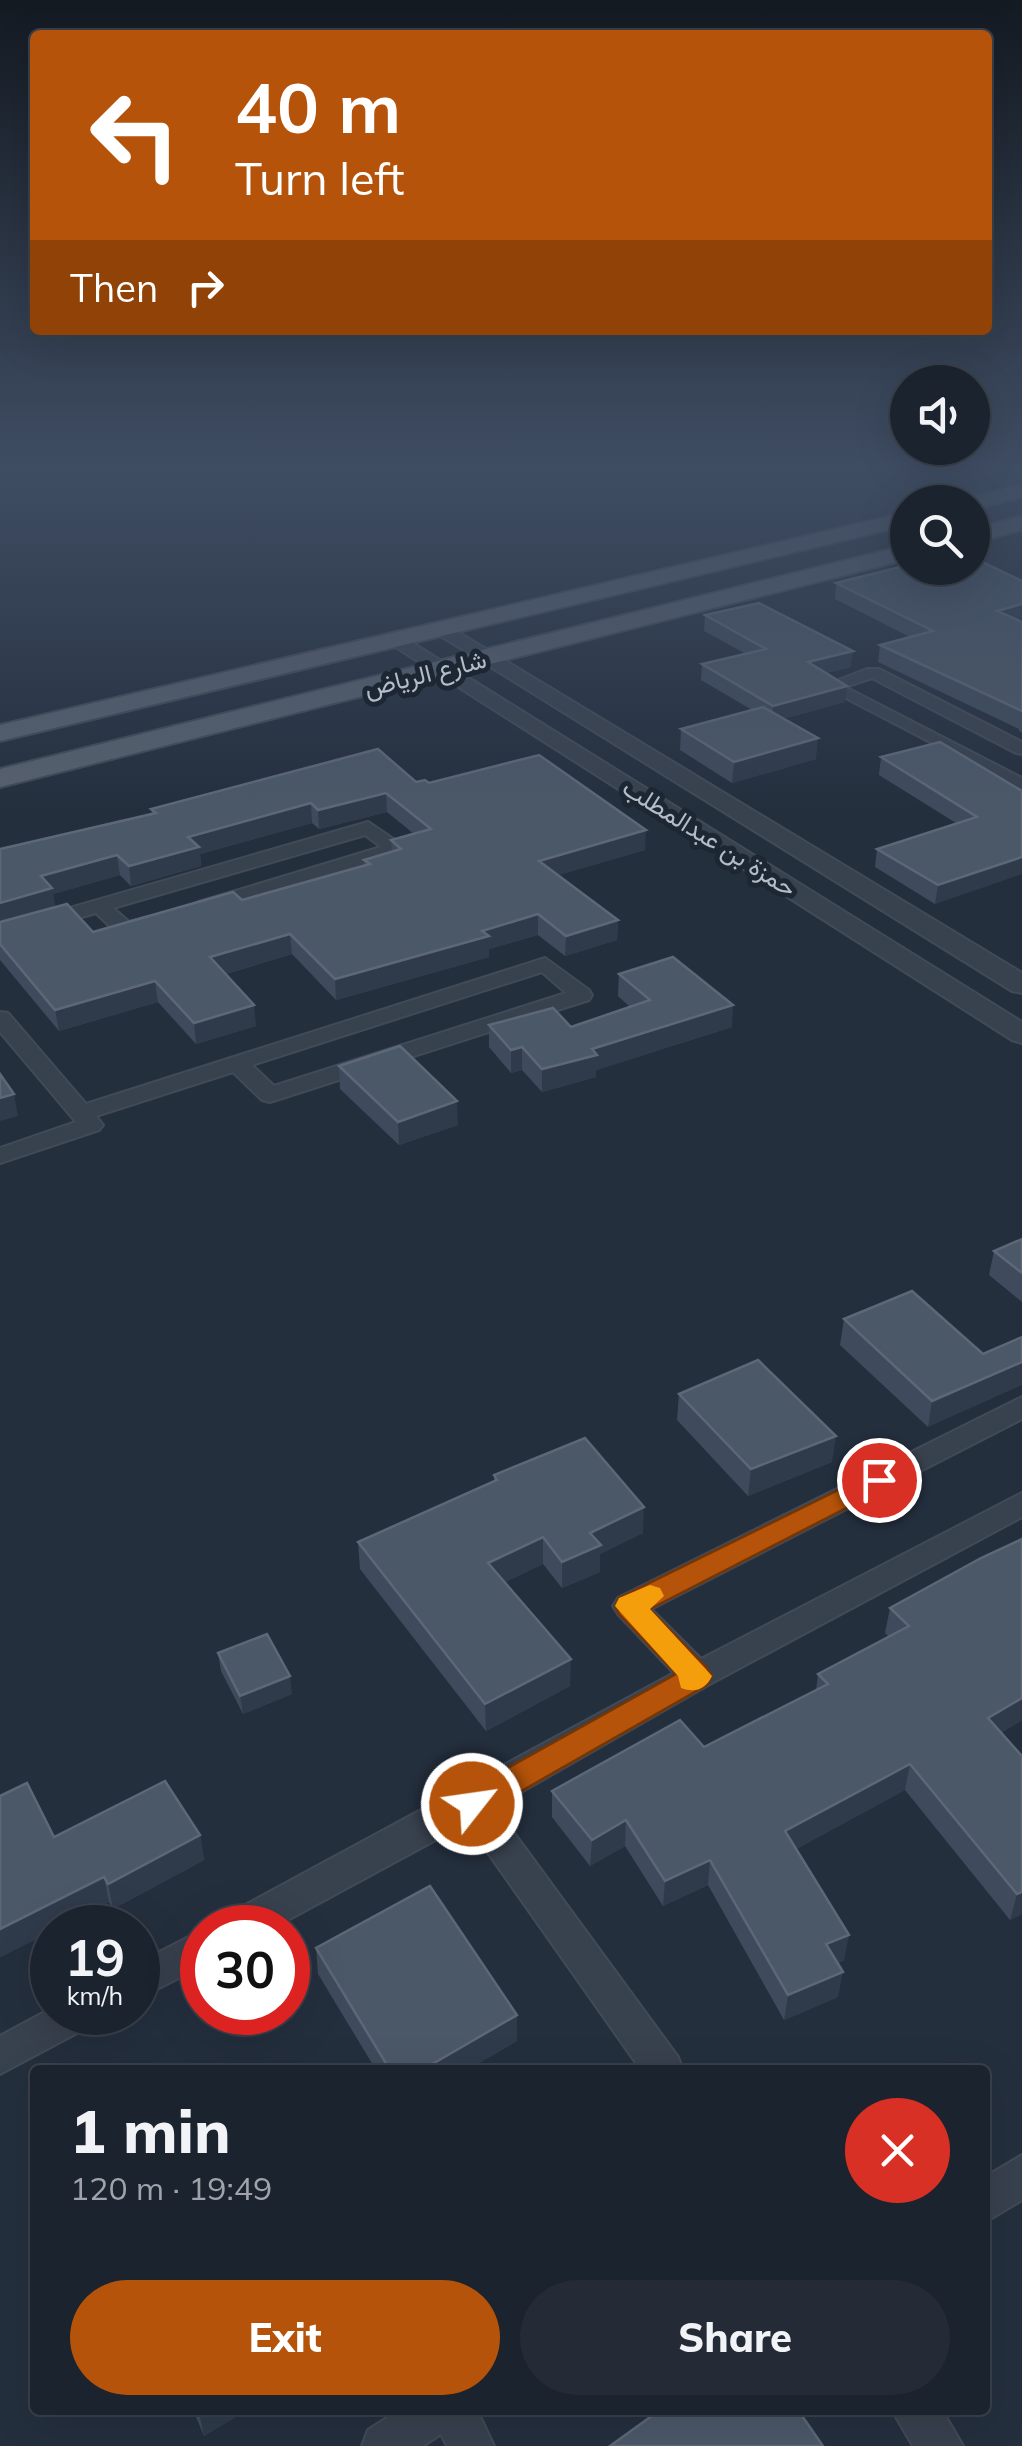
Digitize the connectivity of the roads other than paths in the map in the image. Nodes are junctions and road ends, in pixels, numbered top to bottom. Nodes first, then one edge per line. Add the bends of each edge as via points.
1 (652, 579) edge
2 (799, 579) edge
3 (443, 629) junction
4 (398, 640) junction
5 (488, 657) junction
6 (443, 669) junction
7 (0, 733) edge
8 (1022, 749) edge
9 (0, 778) edge
10 (1022, 784) edge
11 (99, 905) junction
12 (0, 934) edge
13 (1022, 985) edge
14 (0, 1018) edge
15 (1022, 1034) edge
16 (237, 1063) junction
17 (82, 1113) junction
18 (0, 1156) edge
19 (1022, 1408) edge
20 (1022, 1504) edge
21 (697, 1676) junction
22 (472, 1804) junction
23 (281, 1905) edge
24 (39, 2035) edge
25 (0, 2056) edge
26 (660, 2065) edge
27 (1022, 2175) edge
28 (990, 2198) edge
29 (430, 2415) edge
30 (455, 2415) edge
31 (918, 2415) edge
32 (384, 2446) edge
33 (472, 2446) edge
34 (941, 2446) edge

1 - 3 main road, شارع الرياض
2 - 5 main road, شارع الرياض
3 - 4 main road, شارع الرياض
3 - 5 street, حمزة بن عبدالمطلب
4 - 6 street, حمزة بن عبدالمطلب
4 - 7 main road, شارع الرياض
5 - 6 main road, شارع الرياض
5 - 13 street, حمزة بن عبدالمطلب
6 - 9 main road, شارع الرياض
6 - 15 street, حمزة بن عبدالمطلب
8 - 10 street via 873,672 831,686
11 - 11 street via 368,828 395,850 125,930
11 - 12 street
14 - 17 street
16 - 16 street via 545,964 581,994 270,1096
16 - 17 street
17 - 18 street via 92,1125
19 - 21 street via 630,1606
20 - 21 street
21 - 22 street
22 - 23 street
22 - 26 street
24 - 25 street
27 - 28 street
29 - 32 street
30 - 33 street
31 - 34 street

